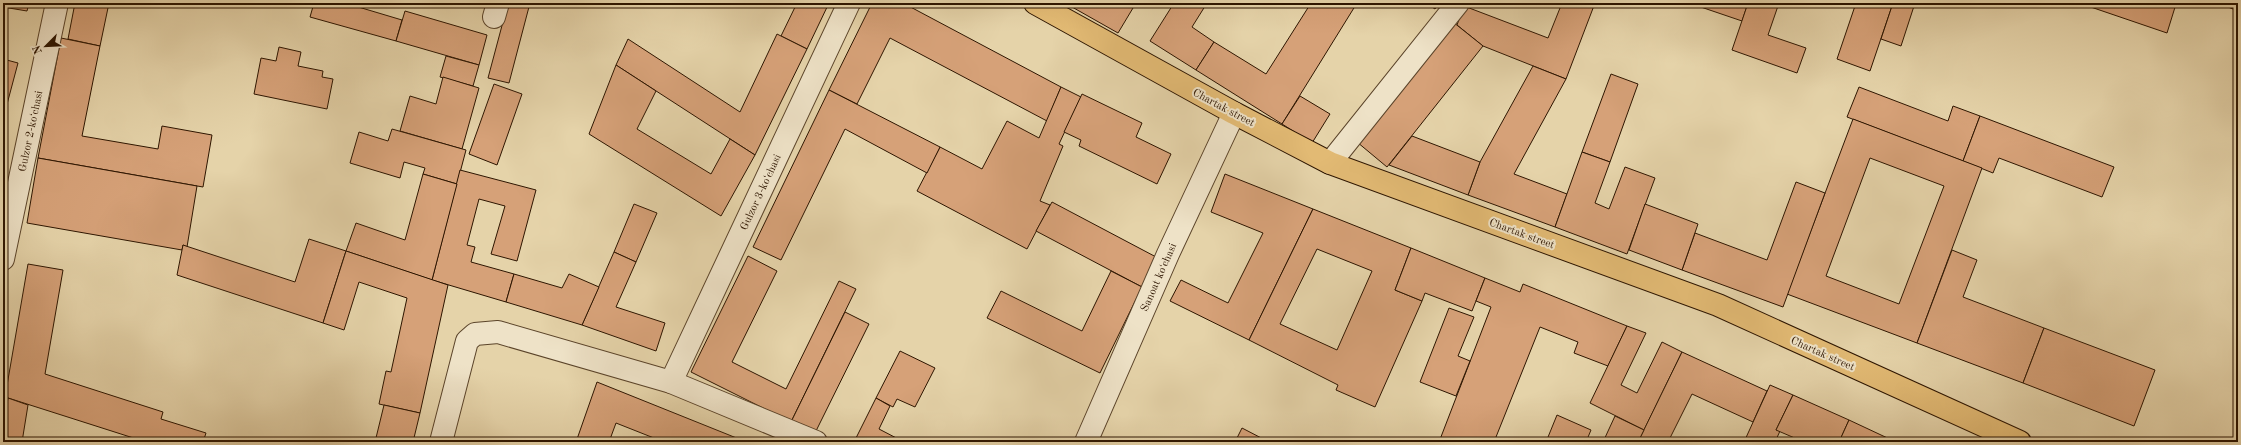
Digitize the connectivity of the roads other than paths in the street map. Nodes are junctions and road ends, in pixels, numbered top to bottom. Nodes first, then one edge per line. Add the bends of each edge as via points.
1 (57, 3) edge
2 (849, 3) edge
3 (1035, 3) edge
4 (1458, 3) edge
5 (1234, 113) junction
6 (1330, 163) junction
7 (3, 259) edge
8 (671, 382) junction
9 (442, 442) edge
10 (816, 442) edge
11 (1086, 442) edge
12 (2020, 442) edge

1 - 7 street, Gulzor 2-koʻchasi
2 - 8 street, Gulzor 3-koʻchasi
3 - 5 main road, Chartak street
4 - 6 street
5 - 6 main road, Chartak street
5 - 11 street, Sanoat koʻchasi via 1168,254
6 - 12 main road, Chartak street via 1718,306
8 - 9 street via 498,332 475,334 468,341
8 - 10 street

